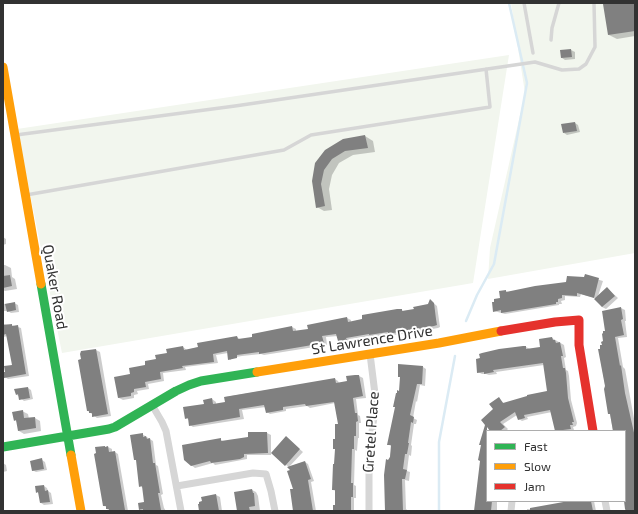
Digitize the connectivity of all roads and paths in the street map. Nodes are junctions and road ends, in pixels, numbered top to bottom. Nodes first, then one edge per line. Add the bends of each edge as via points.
1 (524, 3) edge
2 (559, 3) edge
3 (594, 3) edge
4 (551, 40) dead end
5 (533, 53) dead end
6 (3, 67) edge
7 (486, 69) junction
8 (15, 135) junction
9 (25, 195) junction
10 (370, 354) junction
11 (152, 405) junction
12 (593, 430) edge
13 (68, 436) junction
14 (3, 447) edge
15 (177, 486) junction
16 (81, 511) edge
17 (181, 511) edge
18 (275, 511) edge
19 (369, 511) edge

1 - 5 lane
2 - 4 lane
3 - 7 lane via 596,47 586,64 579,69 562,70 535,62
6 - 8 street, Quaker Road
7 - 8 lane
7 - 9 lane via 490,107 311,135 284,150
8 - 9 street, Quaker Road
9 - 13 street, Quaker Road
10 - 11 street, St Lawrence Drive via 201,381 176,391
10 - 12 street, St Lawrence Drive via 480,334 579,320 579,345
10 - 19 street, Gretel Place via 376,402 369,454
11 - 13 street, St Lawrence Drive via 115,427
11 - 15 street via 166,432
13 - 14 street, St Lawrence Drive
13 - 16 street, Quaker Road
15 - 17 street
15 - 18 street via 253,473 266,474

